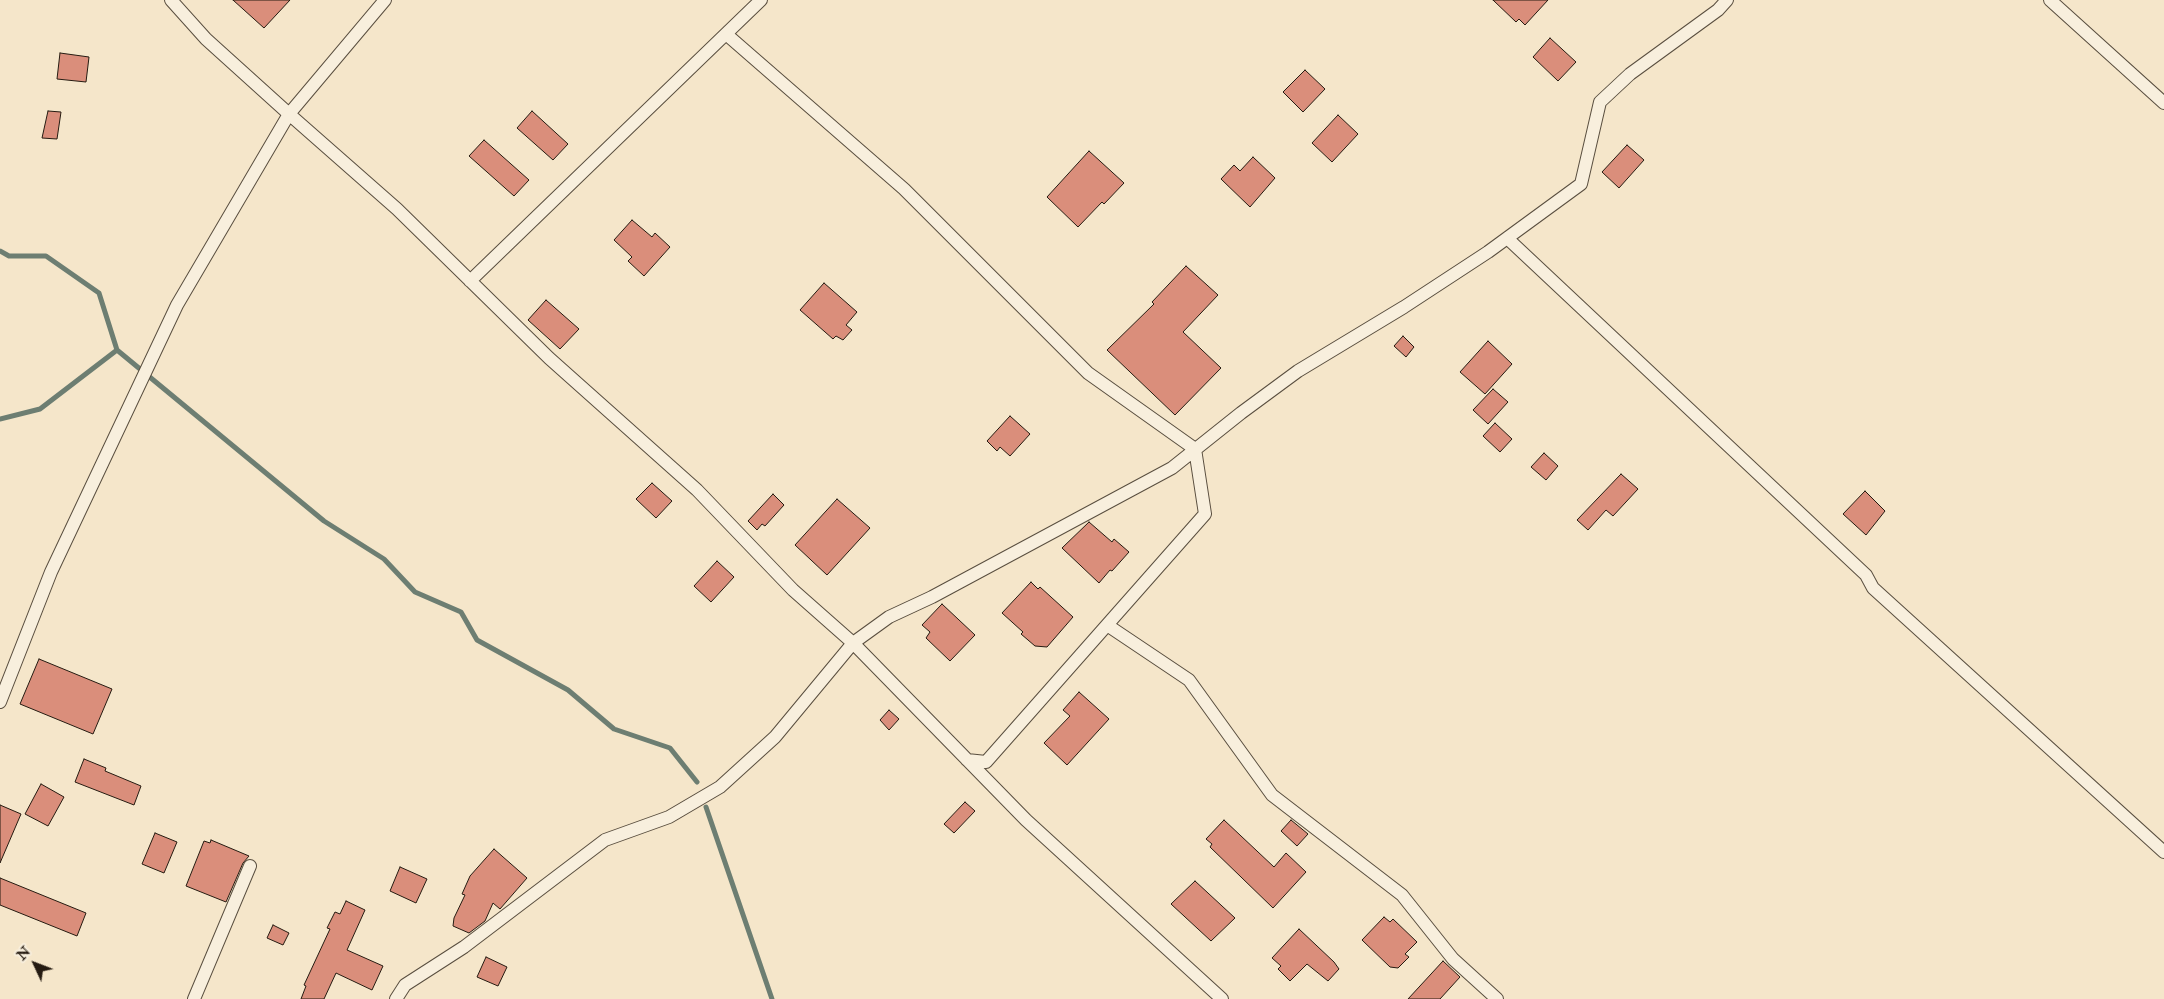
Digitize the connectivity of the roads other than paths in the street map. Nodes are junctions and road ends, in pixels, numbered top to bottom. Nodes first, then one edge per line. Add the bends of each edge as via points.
1 (171, 0) edge
2 (385, 0) edge
3 (761, 0) edge
4 (1727, 0) edge
5 (2050, 0) edge
6 (726, 34) junction
7 (2164, 103) edge
8 (289, 114) junction
9 (1507, 238) junction
10 (470, 281) junction
11 (1196, 449) junction
12 (1107, 625) junction
13 (853, 643) junction
14 (0, 702) edge
15 (967, 760) junction
16 (2164, 852) edge
17 (250, 866) dead end
18 (194, 999) edge
19 (396, 999) edge
20 (1222, 999) edge
21 (1497, 999) edge

1 - 8 street via 206,39
2 - 8 street
3 - 6 street
4 - 9 street via 1630,74 1600,102 1581,184
5 - 7 street
6 - 10 street
6 - 11 street via 904,189 1088,373
8 - 10 street via 397,210
8 - 14 street via 177,306 51,572
9 - 11 street via 1404,307 1298,371
9 - 16 street via 1866,575 1873,588
10 - 13 street via 549,358 697,490 793,590
11 - 12 street via 1205,514
11 - 13 street via 1172,468 932,598 889,617
12 - 15 street via 986,762
12 - 21 street via 1189,680 1272,795 1402,895 1453,958
13 - 15 street
13 - 19 street via 775,737 720,787 670,816 605,840 464,947 404,985
15 - 20 street via 1026,820
17 - 18 street

